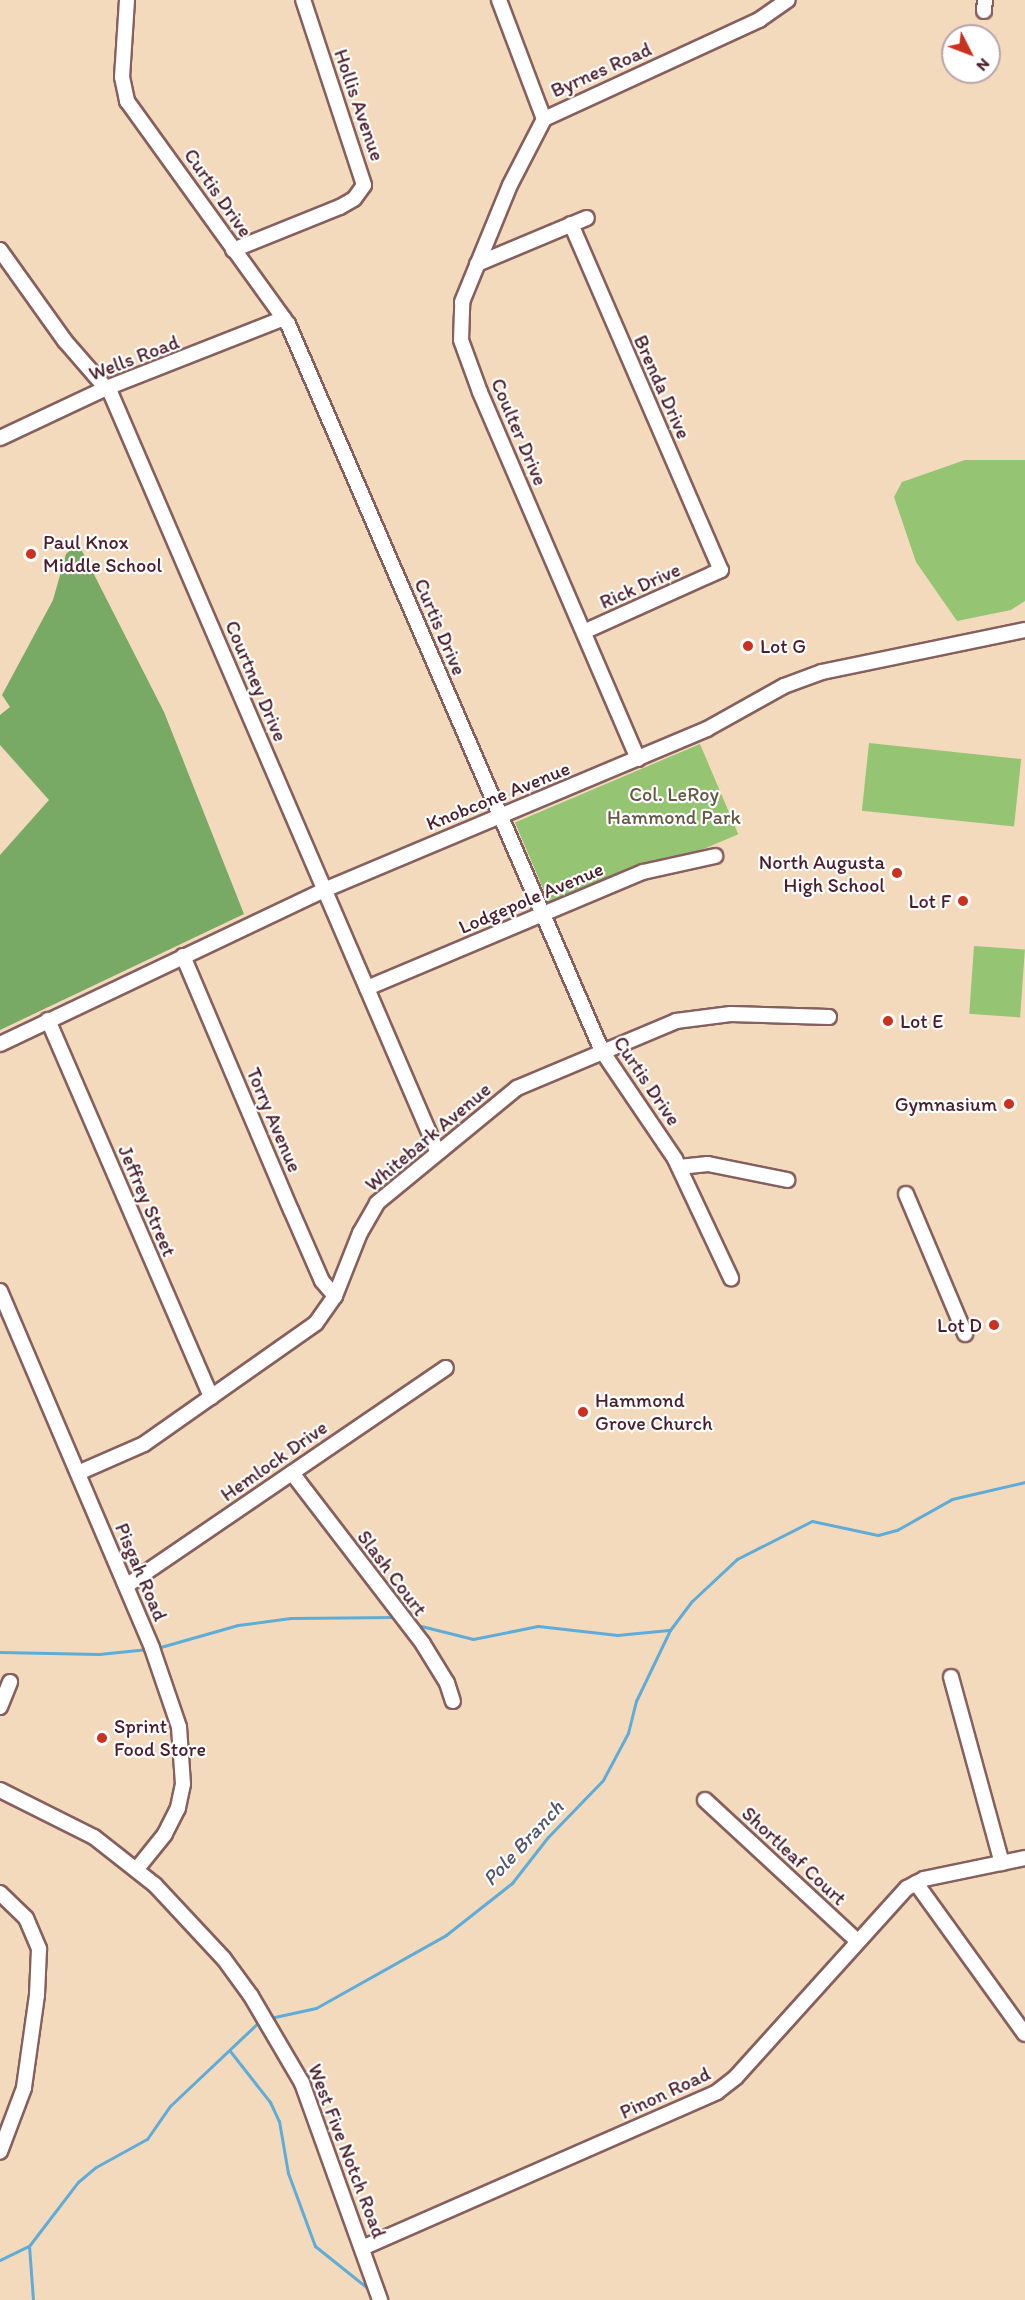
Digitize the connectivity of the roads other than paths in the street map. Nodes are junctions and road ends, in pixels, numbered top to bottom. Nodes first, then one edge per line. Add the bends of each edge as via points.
1 (128, 0) edge
2 (303, 0) edge
3 (499, 0) edge
4 (788, 0) edge
5 (544, 119) junction
6 (587, 218) dead end
7 (571, 224) junction
8 (0, 250) edge
9 (233, 250) junction
10 (477, 264) junction
11 (284, 318) junction
12 (104, 389) junction
13 (0, 438) edge
14 (711, 575) joint
15 (1025, 630) edge
16 (584, 632) junction
17 (638, 759) junction
18 (500, 818) junction
19 (715, 855) dead end
20 (324, 890) junction
21 (542, 914) junction
22 (183, 956) junction
23 (367, 988) junction
24 (830, 1017) dead end
25 (48, 1020) junction
26 (0, 1044) edge
27 (602, 1051) junction
28 (437, 1151) junction
29 (679, 1167) junction
30 (787, 1180) dead end
31 (906, 1194) dead end
32 (731, 1278) dead end
33 (0, 1291) edge
34 (335, 1296) junction
35 (965, 1334) dead end
36 (446, 1368) dead end
37 (211, 1397) junction
38 (78, 1473) junction
39 (292, 1473) junction
40 (126, 1586) junction
41 (951, 1677) dead end
42 (10, 1682) dead end
43 (453, 1701) dead end
44 (0, 1707) edge
45 (0, 1790) edge
46 (705, 1800) dead end
47 (1025, 1858) edge
48 (1002, 1863) junction
49 (136, 1870) junction
50 (916, 1883) junction
51 (0, 1893) edge
52 (857, 1941) junction
53 (1025, 2034) edge
54 (0, 2152) edge
55 (362, 2248) junction
56 (380, 2300) edge

1 - 9 street, Curtis Drive via 122,77 127,100
2 - 9 street, Hollis Avenue via 364,185 354,199 340,207
3 - 5 street, Byrnes Road
4 - 5 street, Byrnes Road via 759,20
5 - 10 street, Coulter Drive
6 - 7 street
7 - 10 street
7 - 14 street, Brenda Drive via 721,570
8 - 12 street, Courtney Drive
9 - 11 street, Curtis Drive
10 - 16 street, Coulter Drive via 460,316 465,351
11 - 12 street, Wells Road
11 - 18 street, Curtis Drive
12 - 13 street, Wells Road
12 - 20 street, Courtney Drive via 111,394
14 - 16 street, Rick Drive
15 - 17 street, Knobcone Avenue via 822,672 784,686 707,729
16 - 17 street, Coulter Drive
17 - 18 street, Knobcone Avenue
18 - 20 street, Knobcone Avenue
18 - 21 street, Curtis Drive
19 - 21 street, Lodgepole Avenue via 643,872
20 - 22 street, Knobcone Avenue
20 - 23 street, Courtney Drive
21 - 23 street, Lodgepole Avenue
21 - 27 street, Curtis Drive
22 - 25 street, Knobcone Avenue
22 - 34 street, Torry Avenue via 322,1281
23 - 28 street, Courtney Drive
24 - 27 street, Whitebark Avenue via 701,1016 676,1021
25 - 26 street, Knobcone Avenue
25 - 37 street, Jeffrey Street
27 - 28 street, Whitebark Avenue via 518,1089
27 - 29 street, Curtis Drive
28 - 34 street, Whitebark Avenue via 377,1203 360,1233
29 - 30 street via 708,1164
29 - 32 street, Curtis Drive
31 - 35 street
33 - 38 street, Pisgah Road
34 - 37 street, Whitebark Avenue via 316,1323
36 - 39 street, Hemlock Drive
37 - 38 street, Whitebark Avenue via 144,1443
38 - 40 street, Pisgah Road
39 - 40 street, Hemlock Drive
39 - 43 street, Slash Court via 423,1644 447,1683
40 - 49 street, Pisgah Road via 172,1703 183,1761 181,1794 173,1821
41 - 48 street
42 - 44 street
45 - 49 street, West Five Notch Road via 74,1824
46 - 52 street, Shortleaf Court
47 - 48 street, Pinon Road
48 - 50 street, Pinon Road
49 - 55 street, West Five Notch Road via 191,1919 224,1959 296,2068
50 - 52 street, Pinon Road
50 - 53 street
51 - 54 street via 26,1918 39,1948 37,1995 24,2088
52 - 55 street, Pinon Road via 736,2077 717,2092
55 - 56 street, West Five Notch Road

